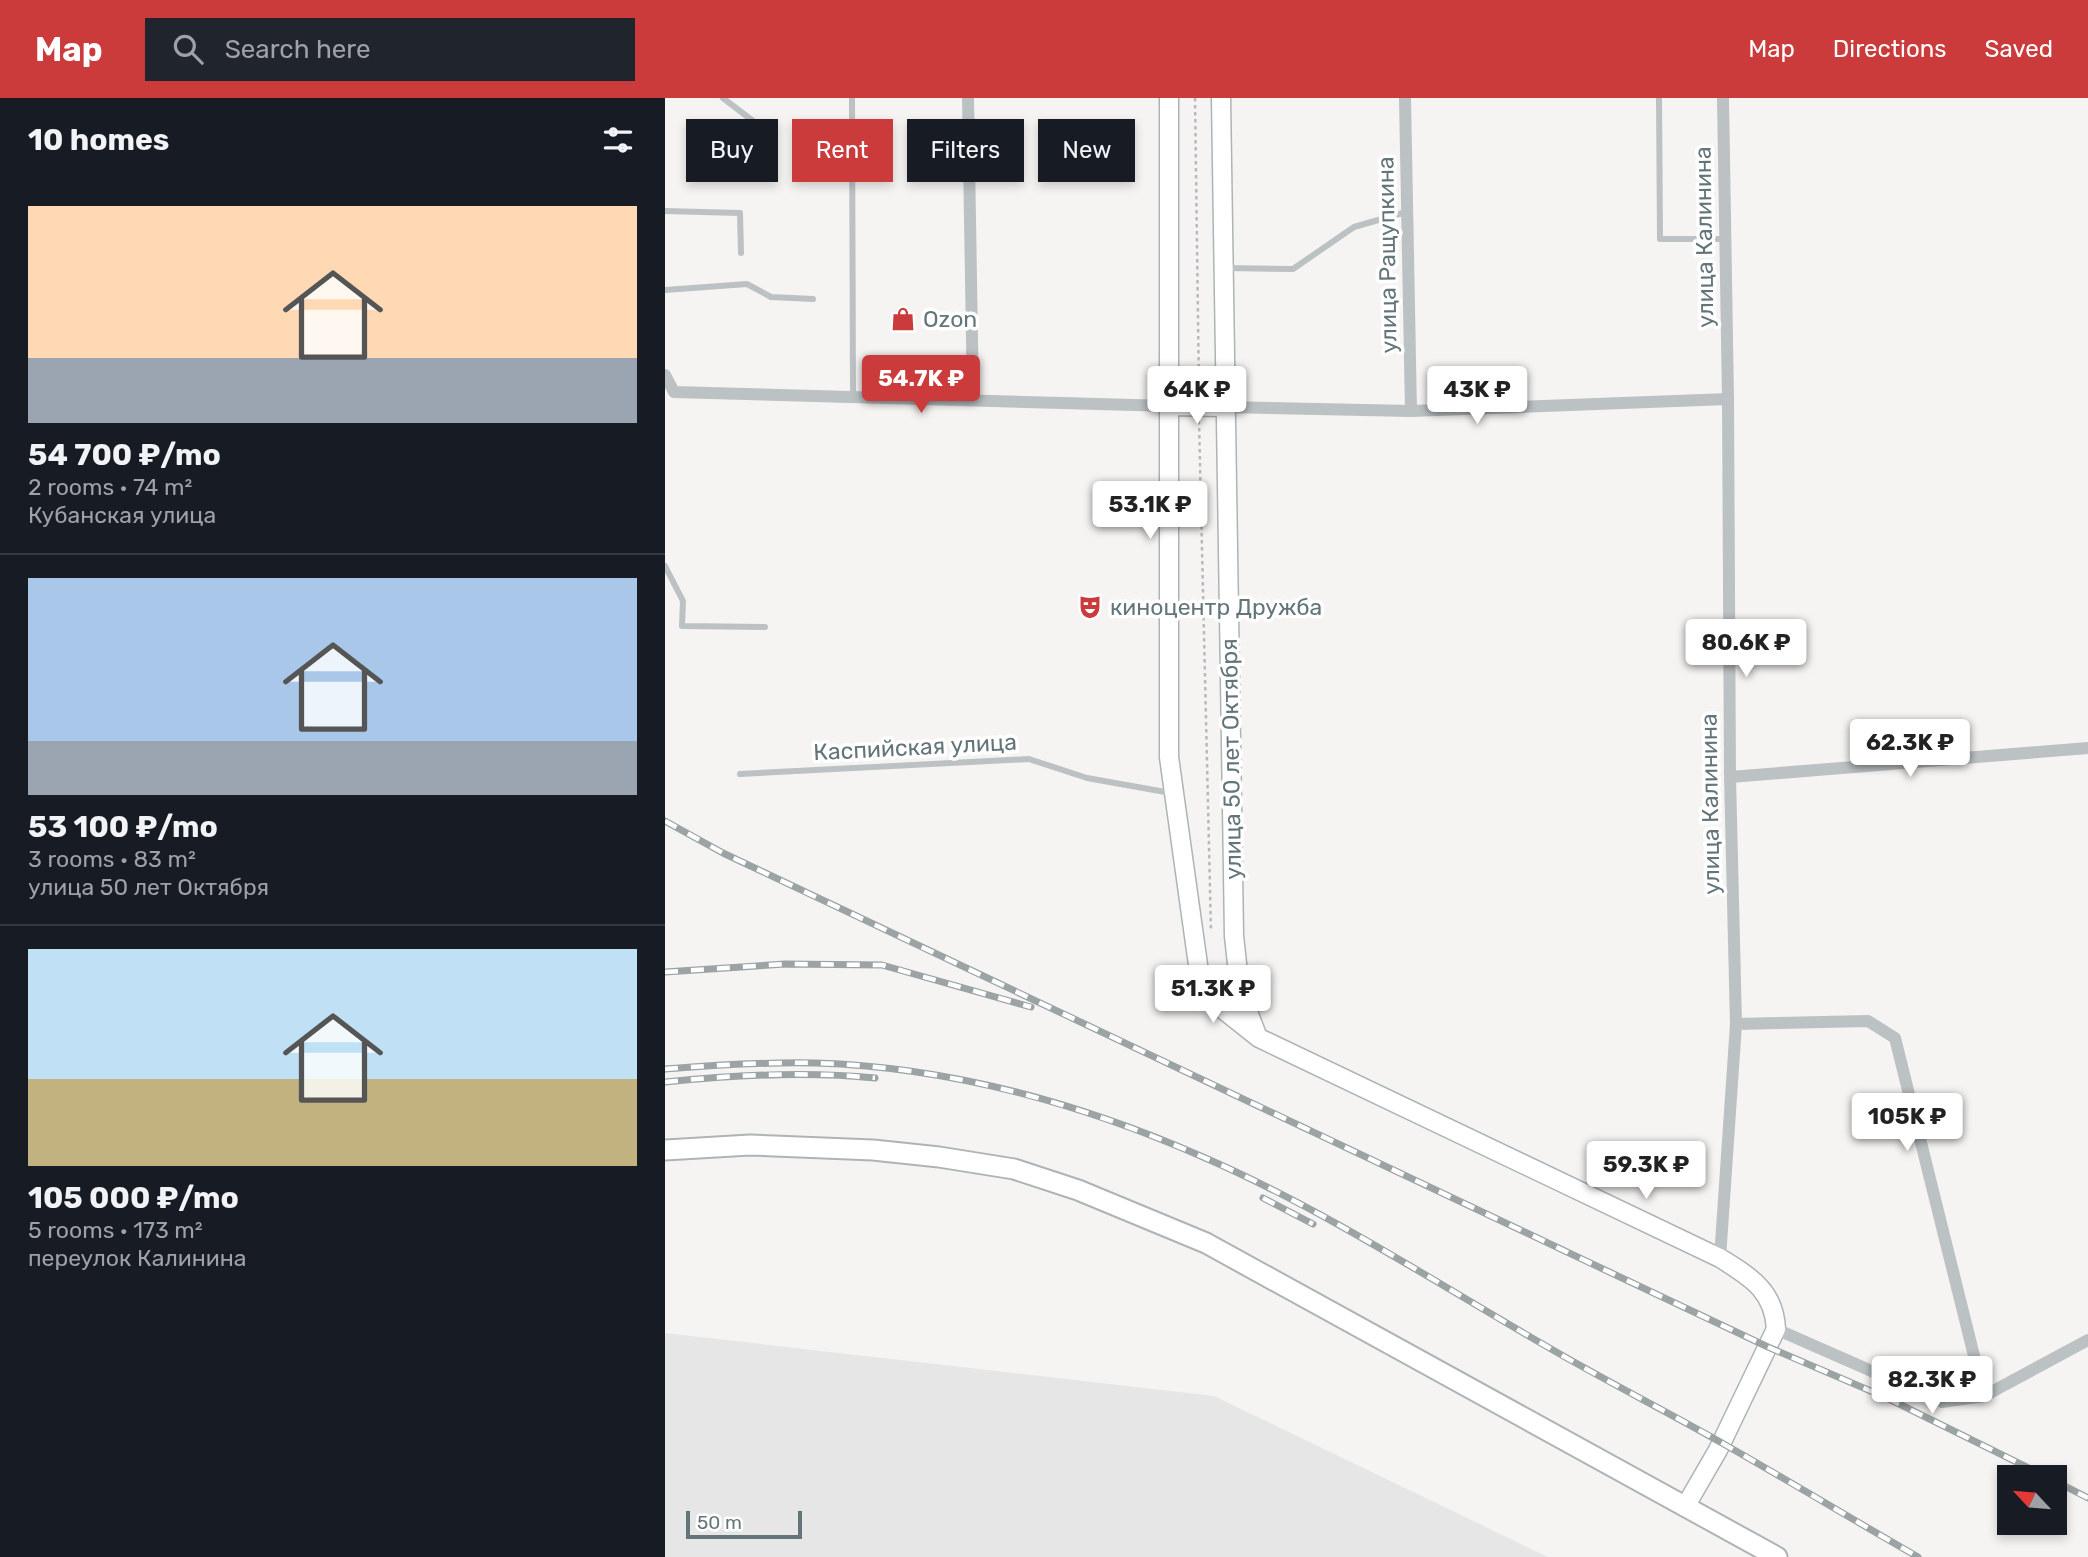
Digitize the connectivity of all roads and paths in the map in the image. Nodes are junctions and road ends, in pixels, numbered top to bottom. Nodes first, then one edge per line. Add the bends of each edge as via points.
1 (723, 98) edge
2 (852, 98) edge
3 (968, 98) edge
4 (1169, 98) edge
5 (1195, 98) edge
6 (1221, 98) edge
7 (1405, 98) edge
8 (1659, 98) edge
9 (1723, 98) edge
10 (750, 119) edge
11 (665, 211) edge
12 (1407, 211) junction
13 (1725, 239) junction
14 (741, 253) dead end
15 (1224, 268) junction
16 (665, 290) edge
17 (813, 299) dead end
18 (665, 375) edge
19 (669, 392) edge
20 (853, 397) junction
21 (1728, 399) junction
22 (972, 400) junction
23 (1170, 406) junction
24 (1199, 407) junction
25 (1225, 407) junction
26 (1411, 411) junction
27 (665, 566) edge
28 (765, 627) dead end
29 (2088, 748) edge
30 (740, 774) dead end
31 (1730, 777) junction
32 (1173, 793) junction
33 (1211, 932) dead end
34 (1736, 1024) junction
35 (1259, 1038) junction
36 (665, 1150) edge
37 (1720, 1258) junction
38 (1776, 1329) junction
39 (2088, 1340) edge
40 (1984, 1396) junction
41 (1685, 1507) junction
42 (1777, 1557) edge

1 - 10 lane
2 - 20 lane
3 - 22 street
4 - 23 street, улица 50 лет Октября
5 - 24 path
6 - 15 street, улица 50 лет Октября
7 - 12 street, улица Ращупкина
8 - 13 lane via 1660,239
9 - 13 street, улица Калинина
11 - 14 lane via 740,213
12 - 15 lane via 1354,227 1293,269
12 - 26 street, улица Ращупкина
13 - 21 street, улица Калинина
15 - 25 street, улица 50 лет Октября
16 - 17 lane via 747,284 771,297
18 - 19 street
19 - 20 street
20 - 22 street
21 - 26 street
21 - 31 street, улица Калинина
22 - 23 street
23 - 24 street
23 - 32 street, улица 50 лет Октября via 1169,757
24 - 25 street
24 - 33 path
25 - 26 street
25 - 35 street, улица 50 лет Октября via 1234,936 1240,991
27 - 28 lane via 683,601 682,626
29 - 31 street
30 - 32 lane, Каспийская улица via 1029,759 1087,778
31 - 34 street, улица Калинина
32 - 35 street, улица 50 лет Октября via 1201,979 1225,1011
34 - 37 street, улица Калинина
34 - 40 street via 1868,1021 1895,1038
35 - 37 street
36 - 41 main road via 750,1145 873,1150 1014,1169 1078,1190 1206,1243
37 - 38 street via 1749,1276 1765,1294 1775,1311
38 - 40 street via 1942,1402
38 - 41 street
39 - 40 street
41 - 42 main road

